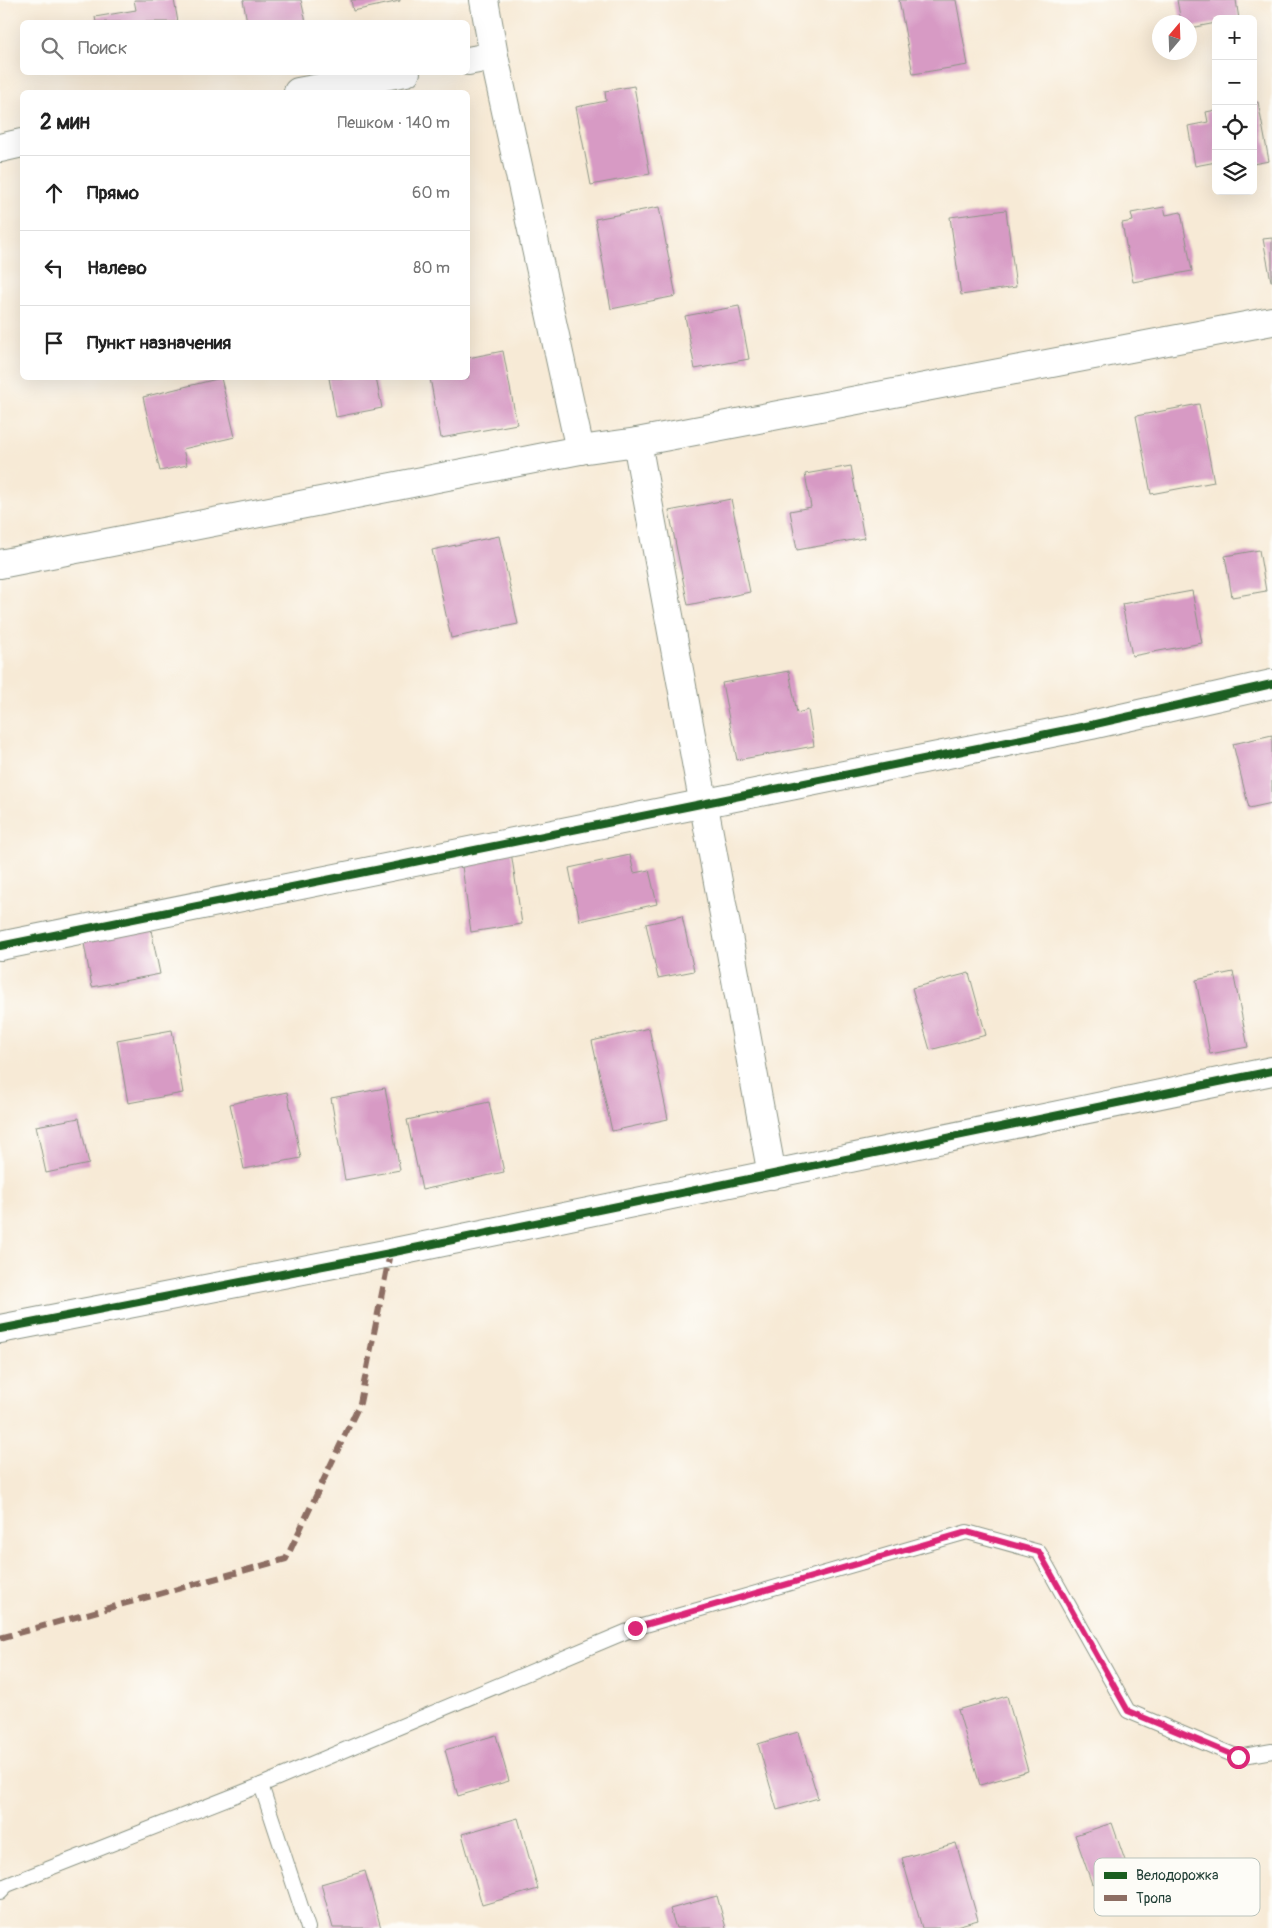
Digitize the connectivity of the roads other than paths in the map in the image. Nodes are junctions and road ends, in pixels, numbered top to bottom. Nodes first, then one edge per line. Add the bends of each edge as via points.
1 (484, 0) edge
2 (480, 59) edge
3 (390, 75) edge
4 (309, 90) edge
5 (20, 143) edge
6 (0, 148) edge
7 (1272, 321) edge
8 (637, 442) junction
9 (580, 450) junction
10 (0, 564) edge
11 (1272, 684) edge
12 (704, 803) junction
13 (0, 946) edge
14 (1272, 1071) edge
15 (772, 1175) junction
16 (0, 1329) edge
17 (1272, 1750) edge
18 (261, 1785) junction
19 (0, 1892) edge
20 (308, 1928) edge

1 - 2 street
2 - 9 street
3 - 4 street
5 - 6 street
7 - 8 street
8 - 9 street
8 - 12 street
9 - 10 street
11 - 12 street via 1091,725
12 - 13 street
12 - 15 street
14 - 15 street
15 - 16 street
17 - 18 lane via 1238,1757 1128,1711 1039,1552 967,1532 635,1628
18 - 19 lane via 7,1885
18 - 20 lane

